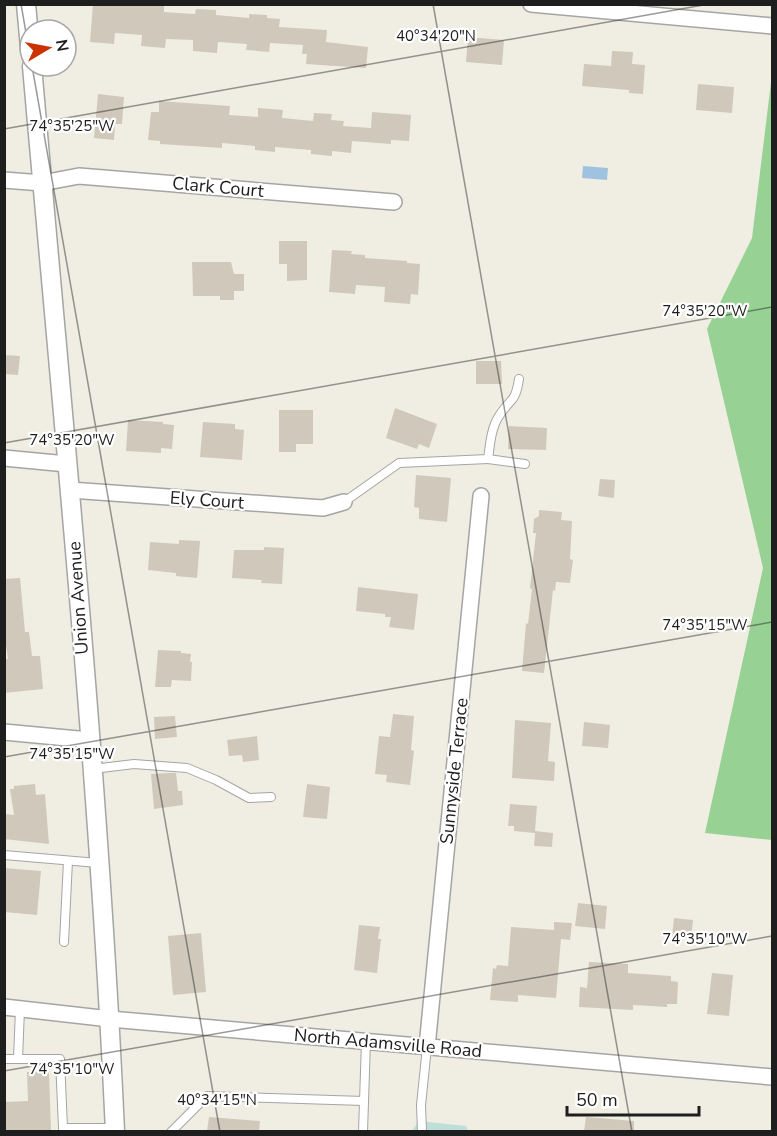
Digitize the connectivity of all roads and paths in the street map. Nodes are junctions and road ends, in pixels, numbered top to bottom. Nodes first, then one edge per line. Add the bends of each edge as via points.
1 (531, 4) edge
2 (772, 26) edge
3 (33, 78) edge
4 (4, 180) edge
5 (42, 183) junction
6 (394, 202) dead end
7 (519, 378) dead end
8 (4, 458) edge
9 (488, 459) junction
10 (67, 464) junction
11 (525, 464) dead end
12 (70, 490) junction
13 (481, 496) dead end
14 (344, 502) joint
15 (4, 732) edge
16 (89, 740) junction
17 (91, 770) junction
18 (271, 797) dead end
19 (4, 855) edge
20 (68, 861) junction
21 (98, 863) junction
22 (64, 942) dead end
23 (12, 1008) edge
24 (110, 1019) junction
25 (366, 1041) junction
26 (427, 1047) junction
27 (4, 1059) edge
28 (18, 1059) junction
29 (772, 1077) edge
30 (364, 1101) junction
31 (115, 1130) edge
32 (171, 1131) edge
33 (363, 1131) edge
34 (422, 1131) edge

1 - 2 street
3 - 5 street, Union Avenue
4 - 5 street, Clark Court
5 - 6 street, Clark Court via 78,176
5 - 10 street, Union Avenue
7 - 9 lane via 517,396 499,416
8 - 10 street
9 - 11 lane
9 - 14 lane via 399,463
10 - 12 street, Union Avenue
12 - 14 street, Ely Court via 323,508
12 - 16 street, Union Avenue
13 - 26 street, Sunnyside Terrace
15 - 16 street
16 - 17 street, Union Avenue
17 - 18 lane via 134,764 187,768 249,798
17 - 21 street, Union Avenue
19 - 20 lane
20 - 21 lane
20 - 22 lane
21 - 24 street, Union Avenue
23 - 24 street, North Adamsville Road
23 - 28 lane
24 - 25 street, North Adamsville Road
24 - 31 street, Union Avenue
25 - 26 street, North Adamsville Road
25 - 30 lane
26 - 29 street, North Adamsville Road
26 - 34 lane
27 - 28 lane
28 - 31 lane via 60,1059 63,1128
30 - 32 lane via 207,1096
30 - 33 lane

